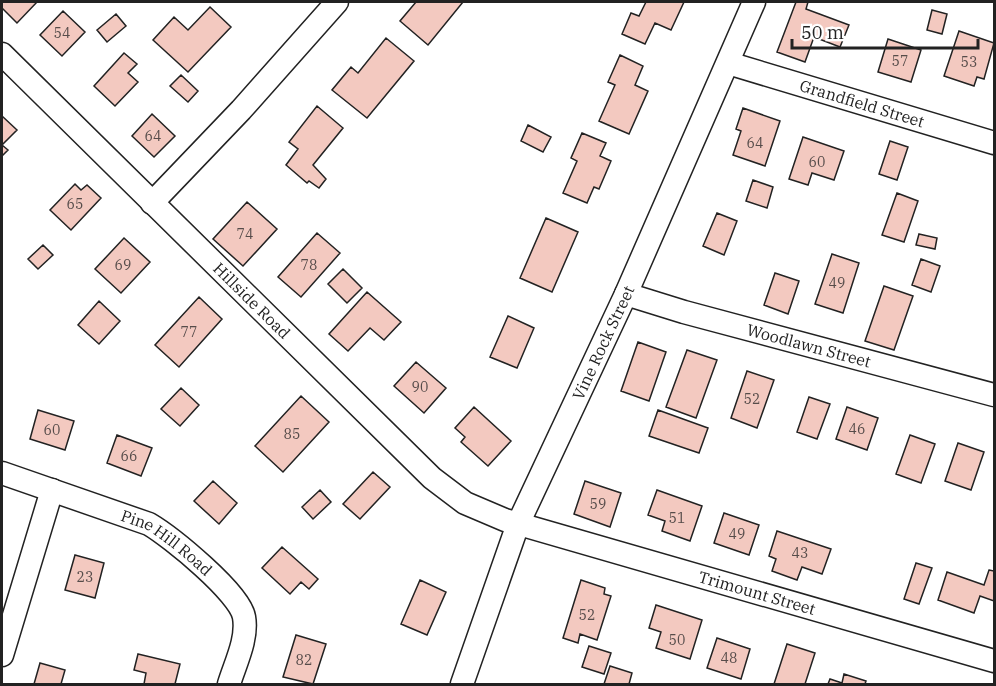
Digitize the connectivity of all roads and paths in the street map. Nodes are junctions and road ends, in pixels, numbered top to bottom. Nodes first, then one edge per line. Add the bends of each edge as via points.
1 (338, 2) edge
2 (754, 2) edge
3 (2, 54) edge
4 (728, 63) junction
5 (994, 143) edge
6 (152, 203) junction
7 (626, 294) junction
8 (994, 395) edge
9 (2, 473) edge
10 (52, 490) junction
11 (518, 524) junction
12 (2, 655) edge
13 (994, 662) edge
14 (229, 684) edge
15 (462, 684) edge

1 - 6 street
2 - 4 street, Vine Rock Street
3 - 6 street, Hillside Road
4 - 5 street, Grandfield Street
4 - 7 street, Vine Rock Street
6 - 11 street, Hillside Road via 437,483 465,503
7 - 8 street, Woodlawn Street
7 - 11 street, Vine Rock Street
9 - 10 street, Pine Hill Road
10 - 12 street
10 - 14 street, Pine Hill Road via 149,524 170,538 237,601 244,628
11 - 13 street, Trimount Street
11 - 15 street, Vine Rock Street

